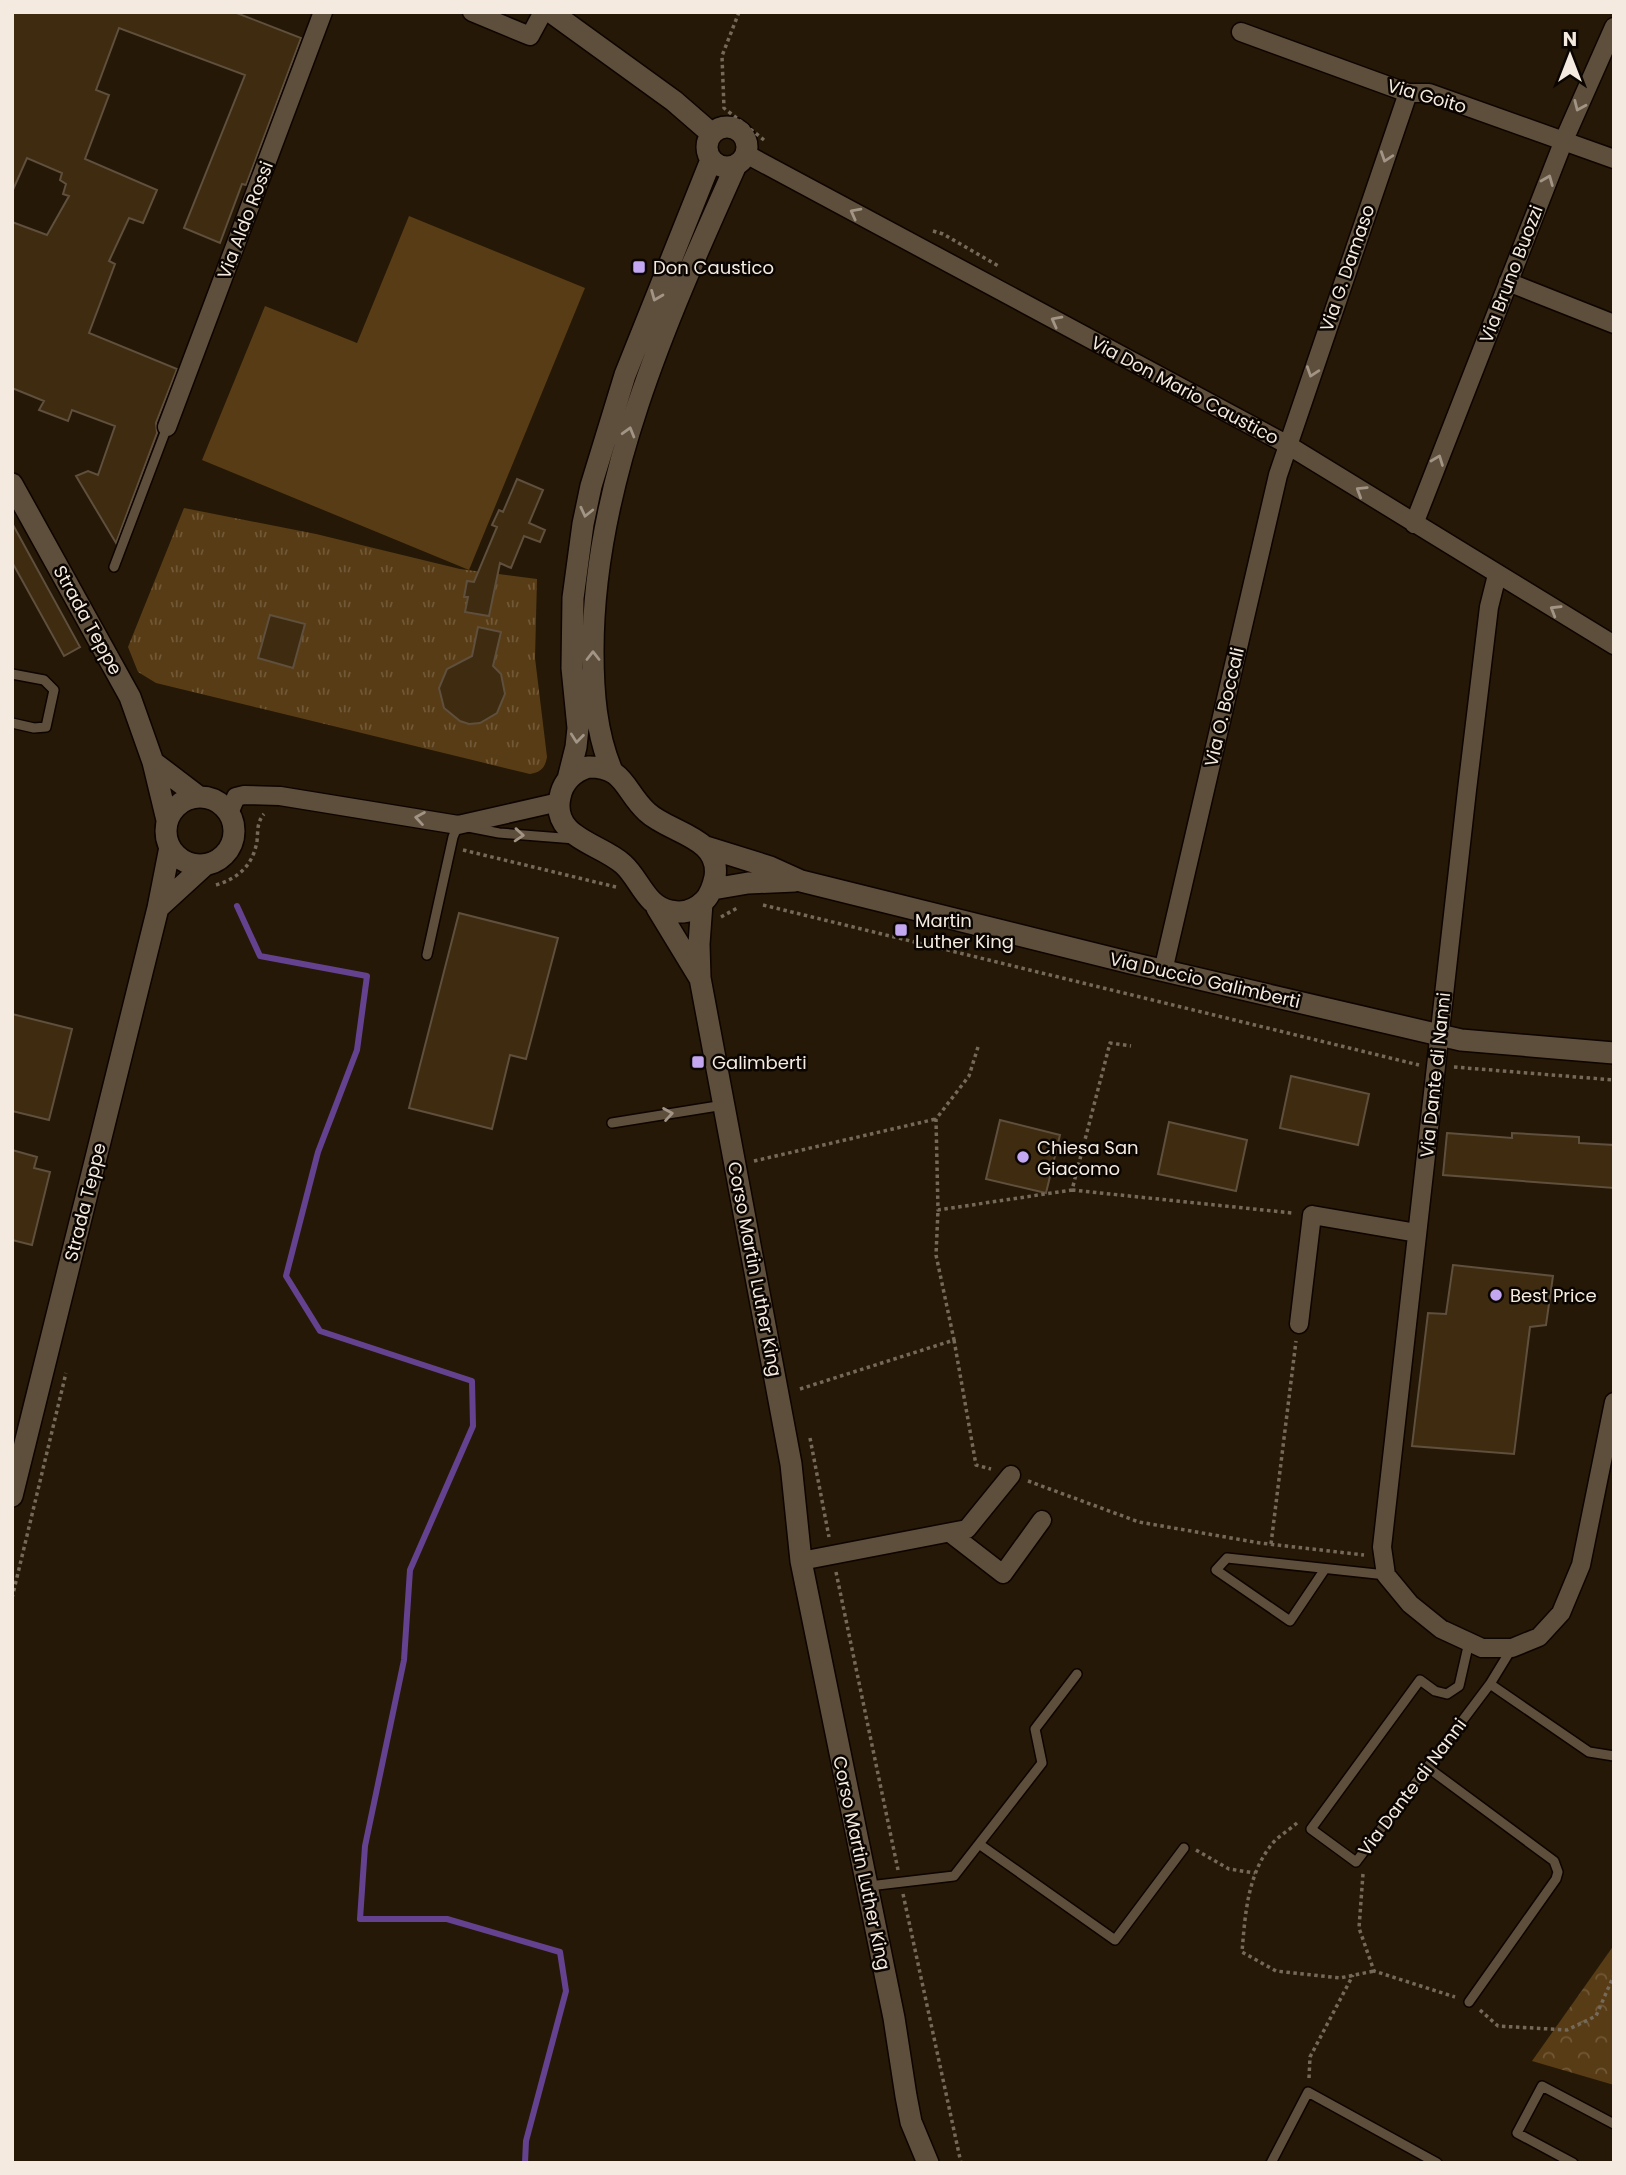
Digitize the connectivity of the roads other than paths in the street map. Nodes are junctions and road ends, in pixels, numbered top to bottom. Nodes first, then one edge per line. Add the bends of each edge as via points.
1 (323, 12) edge
2 (472, 12) edge
3 (543, 12) edge
4 (551, 12) edge
5 (1614, 27) edge
6 (1241, 32) dead end
7 (1408, 93) junction
8 (712, 134) junction
9 (1564, 140) junction
10 (1614, 159) edge
11 (711, 160) junction
12 (741, 160) junction
13 (1508, 282) junction
14 (1614, 324) edge
15 (167, 428) joint
16 (1286, 444) junction
17 (12, 484) edge
18 (1414, 524) junction
19 (114, 567) dead end
20 (1497, 575) junction
21 (1614, 645) edge
22 (12, 674) edge
23 (12, 723) edge
24 (153, 762) junction
25 (612, 771) junction
26 (568, 779) junction
27 (199, 797) junction
28 (559, 802) junction
29 (229, 813) junction
30 (167, 820) junction
31 (458, 825) junction
32 (580, 840) junction
33 (170, 847) junction
34 (706, 847) junction
35 (205, 865) junction
36 (801, 881) junction
37 (707, 896) junction
38 (158, 908) junction
39 (657, 908) junction
40 (427, 955) dead end
41 (1163, 971) junction
42 (700, 978) junction
43 (1439, 1035) junction
44 (1614, 1053) edge
45 (725, 1105) junction
46 (612, 1123) dead end
47 (1417, 1233) junction
48 (1299, 1324) road end
49 (1614, 1402) edge
50 (1011, 1475) road end
51 (12, 1496) edge
52 (1042, 1520) dead end
53 (950, 1533) junction
54 (801, 1561) junction
55 (1325, 1569) junction
56 (1386, 1576) junction
57 (1469, 1642) junction
58 (1512, 1648) junction
59 (1077, 1674) dead end
60 (1490, 1684) junction
61 (1614, 1756) edge
62 (1427, 1767) junction
63 (979, 1844) junction
64 (1184, 1848) road end
65 (867, 1886) junction
66 (1469, 2002) road end
67 (1614, 2124) edge
68 (928, 2163) edge
69 (1272, 2163) edge
70 (1437, 2163) edge
71 (1573, 2163) edge

1 - 15 street, Via Aldo Rossi
2 - 3 street via 530,36
4 - 8 street
5 -> 9 street, Via Bruno Buozzi
6 - 7 street, Via Goito
7 - 9 street, Via Goito via 1429,93
7 -> 16 street, Via G. Damaso
8 - 11 street via 707,149
8 - 12 street via 722,128 738,130 747,142
9 - 10 street, Via Goito
13 -> 9 street, Via Bruno Buozzi
11 - 12 street via 723,167
11 -> 26 street via 625,375 592,486 573,598 572,668 578,728
16 -> 12 street, Via Don Mario Caustico
25 -> 12 street via 601,741 593,667 594,599 606,524 629,428 647,378
13 - 14 street
18 -> 13 street, Via Bruno Buozzi
15 - 19 lane
18 -> 16 street, Via Don Mario Caustico
16 - 41 street, Via O. Boccali
17 - 24 street, Strada Teppe via 130,697
18 - 20 street, Via Don Mario Caustico
21 -> 20 street, Via Don Mario Caustico
20 - 43 street, Via Dante di Nanni via 1486,633
22 - 23 lane via 44,680 54,690 46,727
24 - 27 street
24 - 30 street, Strada Teppe
25 - 26 street via 587,767
25 - 34 street, Via Duccio Galimberti via 647,813
26 - 28 street
27 - 29 street via 221,804
27 - 30 street via 180,804
28 - 31 street
28 - 32 street via 561,819
31 -> 29 street via 280,796 236,797
29 - 35 street via 234,834 231,846 216,862
30 - 33 street
31 -> 32 lane
31 - 40 lane
32 - 39 street, Corso Martin Luther King via 625,865
33 - 35 street via 184,862
33 - 38 street, Strada Teppe
34 - 36 street, Via Duccio Galimberti via 770,866
34 - 37 street, Corso Martin Luther King via 716,871
35 - 38 street
36 - 37 street, Via Duccio Galimberti via 768,881
36 - 41 street, Via Duccio Galimberti
37 - 39 street, Via Duccio Galimberti via 685,912
37 - 42 street, Corso Martin Luther King via 699,944
38 - 51 street, Strada Teppe
39 - 42 street, Corso Martin Luther King
41 - 43 street, Via Duccio Galimberti
42 - 45 street, Corso Martin Luther King
43 - 44 street, Via Duccio Galimberti
43 - 47 street, Via Dante di Nanni
46 -> 45 lane
45 - 54 street, Corso Martin Luther King via 792,1464
47 - 48 street via 1312,1215
47 - 56 street, Via Dante di Nanni via 1382,1546
49 - 58 street via 1581,1565 1561,1613 1539,1637
50 - 53 street via 967,1530
52 - 53 street via 1003,1574
53 - 54 street
54 - 65 street, Corso Martin Luther King
55 - 55 lane via 1227,1558 1216,1570 1290,1621
55 - 56 lane
56 - 57 street via 1410,1604 1441,1629
57 - 58 street via 1482,1648
57 - 62 lane, Via Dante di Nanni via 1459,1686 1447,1694 1420,1681 1311,1829 1356,1862
58 - 60 lane, Via Dante di Nanni
59 - 63 lane via 1035,1729 1042,1763
60 - 61 lane via 1589,1752
60 - 62 lane, Via Dante di Nanni
62 - 66 lane via 1554,1861 1558,1872
63 - 64 lane via 1115,1940
63 - 65 lane via 954,1876
65 - 68 street, Corso Martin Luther King via 911,2122
67 - 71 lane via 1542,2086 1517,2133
69 - 70 lane via 1308,2092

